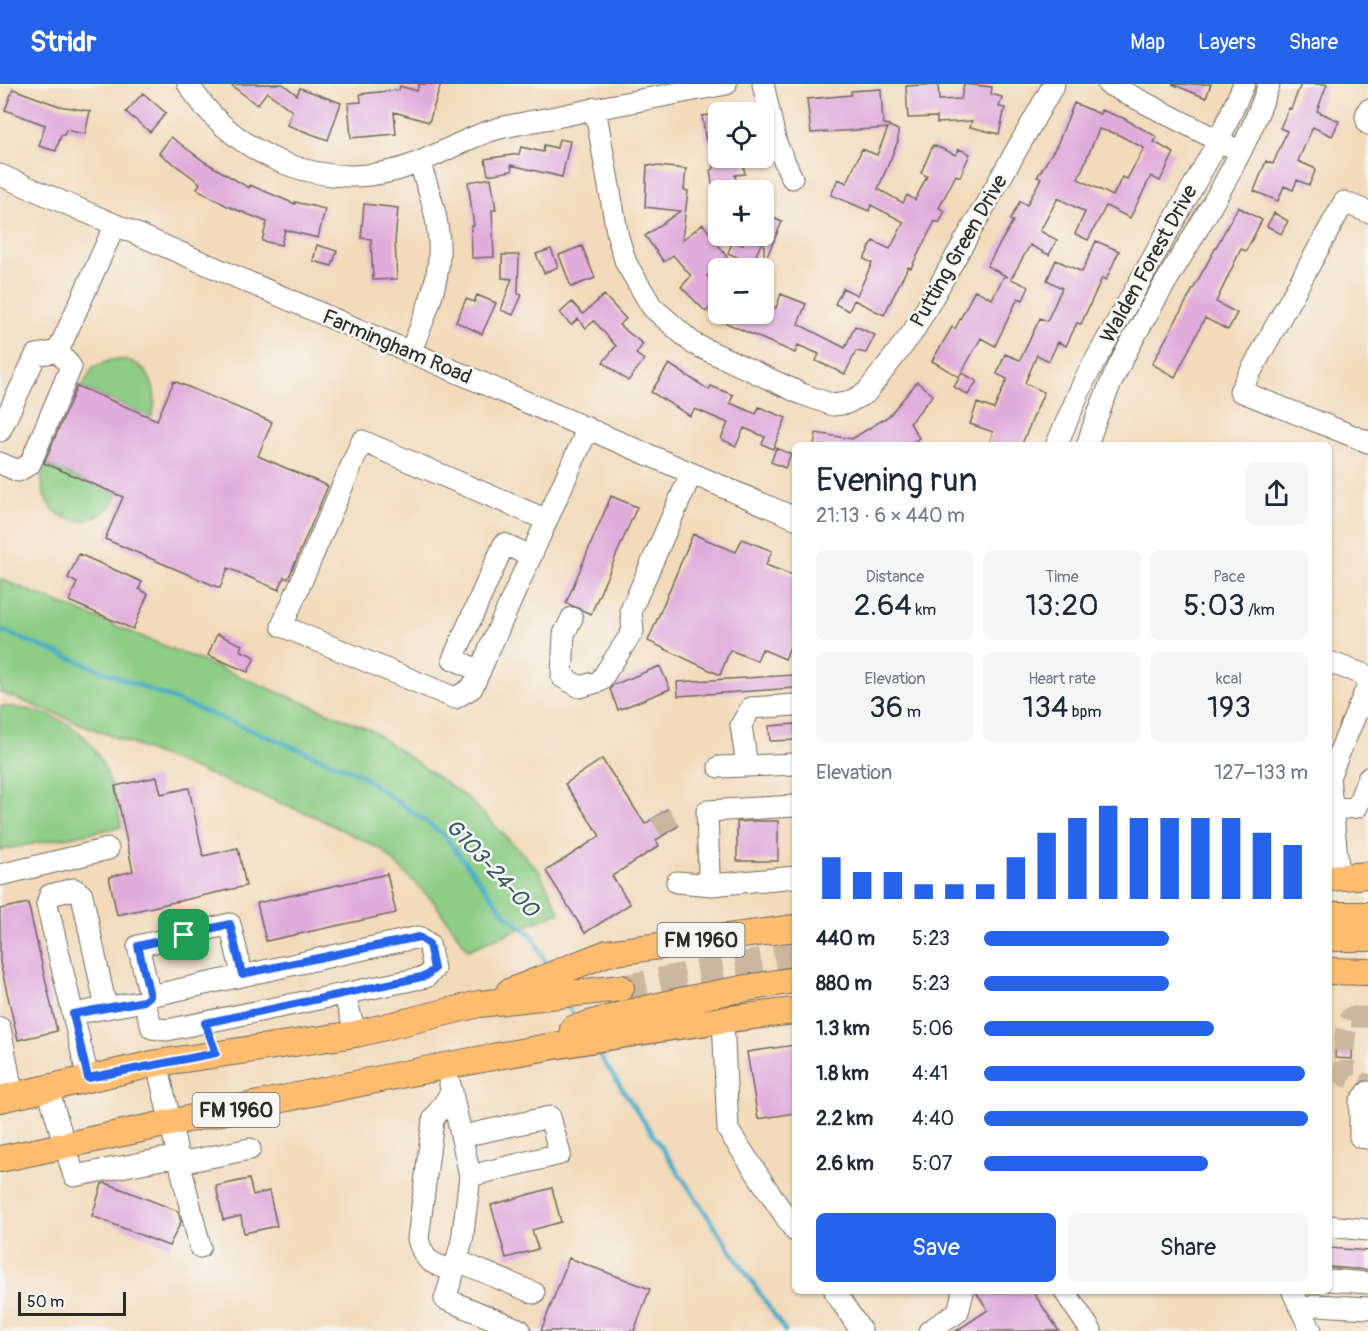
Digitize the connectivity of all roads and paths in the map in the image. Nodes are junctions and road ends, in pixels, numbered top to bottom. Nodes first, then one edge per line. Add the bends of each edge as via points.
1 (188, 84) edge
2 (726, 84) edge
3 (763, 84) edge
4 (1054, 84) edge
5 (1108, 84) edge
6 (1244, 84) edge
7 (1269, 84) edge
8 (595, 108) junction
9 (1368, 110) edge
10 (1368, 124) edge
11 (1219, 140) junction
12 (1240, 152) junction
13 (418, 162) junction
14 (0, 175) edge
15 (792, 178) dead end
16 (1368, 212) edge
17 (115, 225) junction
18 (58, 351) junction
19 (410, 353) junction
20 (1085, 379) junction
21 (1106, 391) junction
22 (588, 428) junction
23 (0, 431) edge
24 (1324, 436) edge
25 (1058, 442) edge
26 (1088, 442) edge
27 (1368, 442) edge
28 (0, 463) edge
29 (691, 474) junction
30 (792, 517) edge
31 (547, 520) junction
32 (531, 556) junction
33 (572, 618) dead end
34 (1332, 663) edge
35 (480, 671) junction
36 (1368, 676) edge
37 (1368, 685) edge
38 (792, 705) edge
39 (1363, 716) edge
40 (792, 764) edge
41 (747, 766) junction
42 (719, 767) dead end
43 (1332, 772) edge
44 (1368, 778) edge
45 (1332, 800) edge
46 (792, 806) edge
47 (1333, 808) junction
48 (108, 849) dead end
49 (0, 875) edge
50 (1368, 875) edge
51 (792, 877) edge
52 (1334, 878) edge
53 (677, 882) dead end
54 (712, 885) junction
55 (1332, 915) edge
56 (1368, 915) edge
57 (792, 928) edge
58 (1332, 938) edge
59 (1368, 938) edge
60 (1332, 971) edge
61 (1368, 972) edge
62 (242, 974) junction
63 (792, 980) edge
64 (621, 988) tunnel mouth
65 (344, 994) junction
66 (147, 998) junction
67 (470, 1006) junction
68 (106, 1008) junction
69 (792, 1011) edge
70 (73, 1014) junction
71 (723, 1019) junction
72 (205, 1023) junction
73 (622, 1024) junction
74 (0, 1028) edge
75 (356, 1034) junction
76 (216, 1053) junction
77 (158, 1063) junction
78 (444, 1066) junction
79 (88, 1078) junction
80 (48, 1089) junction
81 (452, 1090) junction
82 (1368, 1092) edge
83 (6, 1098) edge
84 (171, 1124) junction
85 (462, 1136) junction
86 (1368, 1137) edge
87 (65, 1146) junction
88 (250, 1149) dead end
89 (0, 1159) edge
90 (179, 1160) junction
91 (470, 1176) junction
92 (792, 1226) edge
93 (1332, 1226) edge
94 (1368, 1230) edge
95 (200, 1246) dead end
96 (456, 1266) junction
97 (1332, 1280) edge
98 (1368, 1283) edge
99 (534, 1293) dead end
100 (836, 1294) edge
101 (962, 1294) edge
102 (1066, 1294) edge
103 (1297, 1301) edge
104 (1368, 1308) edge
105 (520, 1330) edge
106 (861, 1331) edge
107 (929, 1331) edge
108 (1091, 1331) edge
109 (1311, 1331) edge

1 - 13 street via 201,104 238,139 272,160 295,168 359,176
2 - 8 street
3 - 15 street via 776,143
4 - 8 street, Putting Green Drive via 913,332 866,393 847,403 821,402 694,344 652,307 620,246
5 - 11 street
6 - 11 street, Walden Forest Drive
7 - 12 street, Walden Forest Drive
8 - 13 street via 494,130
9 - 10 street
11 - 12 street
11 - 20 street, Walden Forest Drive
12 - 21 street, Walden Forest Drive
13 - 19 street via 439,230 440,265 430,304
14 - 17 street, Farmingham Road
16 - 24 street via 1344,202 1240,391
17 - 18 street
17 - 19 street, Farmingham Road
18 - 23 street via 36,355
18 - 28 street via 71,367 30,464 18,471
19 - 22 street, Farmingham Road
20 - 21 street
20 - 25 street, Walden Forest Drive
21 - 26 street, Walden Forest Drive
22 - 29 street, Farmingham Road
22 - 31 street
24 - 27 street
29 - 30 street, Farmingham Road
29 - 33 street via 631,610 633,631 600,681 580,687 562,677 564,634
31 - 32 street
31 - 35 street via 362,441 282,626 454,698 472,688
32 - 35 street
32 - 35 street via 504,544 483,591 453,659
34 - 36 street
37 - 39 street
38 - 41 street via 751,708 741,725
39 - 43 street
40 - 41 street
41 - 42 street
44 - 47 street via 1357,807
45 - 47 street
46 - 54 street via 707,811
47 - 52 street
48 - 49 street
50 - 52 main road
51 - 54 street
53 - 54 street
55 - 56 main road
57 - 67 main road, FM 1960 / FM 1960 via 607,953
58 - 59 main road
60 - 61 main road
62 - 65 street via 419,937 429,944 434,969 426,976
62 - 66 street
62 - 66 street via 230,924 138,946
63 - 73 main road, FM 1960 via 731,990
64 - 67 main road, FM 1960
65 - 72 street
65 - 75 street
66 - 68 street
66 - 72 street via 152,1028 167,1030
67 - 75 main road, FM 1960 / FM 1960
68 - 70 street
68 - 70 street via 82,895 74,889 50,895 47,904
69 - 71 main road, FM 1960
70 - 79 street
71 - 73 main road, FM 1960
71 - 92 street via 728,1130
72 - 76 street
73 - 78 main road, FM 1960 / FM 1960
74 - 83 street
75 - 76 main road, FM 1960 / FM 1960
76 - 77 main road, FM 1960 / FM 1960
77 - 79 main road, FM 1960 / FM 1960
77 - 84 street
78 - 81 street
78 - 84 main road, FM 1960 / FM 1960
79 - 80 main road, FM 1960 / FM 1960
80 - 83 main road, FM 1960 / FM 1960
80 - 87 street
81 - 85 street
81 - 96 street via 433,1120 418,1239 429,1262
82 - 86 street via 1360,1102 1360,1137
84 - 87 main road, FM 1960 / FM 1960
84 - 90 street
85 - 91 street
85 - 91 street via 550,1117 560,1154
87 - 89 main road, FM 1960 / FM 1960
87 - 90 street via 74,1176
88 - 90 street
90 - 95 street
91 - 96 street
93 - 94 street
96 - 99 street
96 - 105 street via 445,1299
97 - 98 street
100 - 106 street
101 - 107 street via 958,1312
102 - 108 street
103 - 104 street
103 - 109 street

